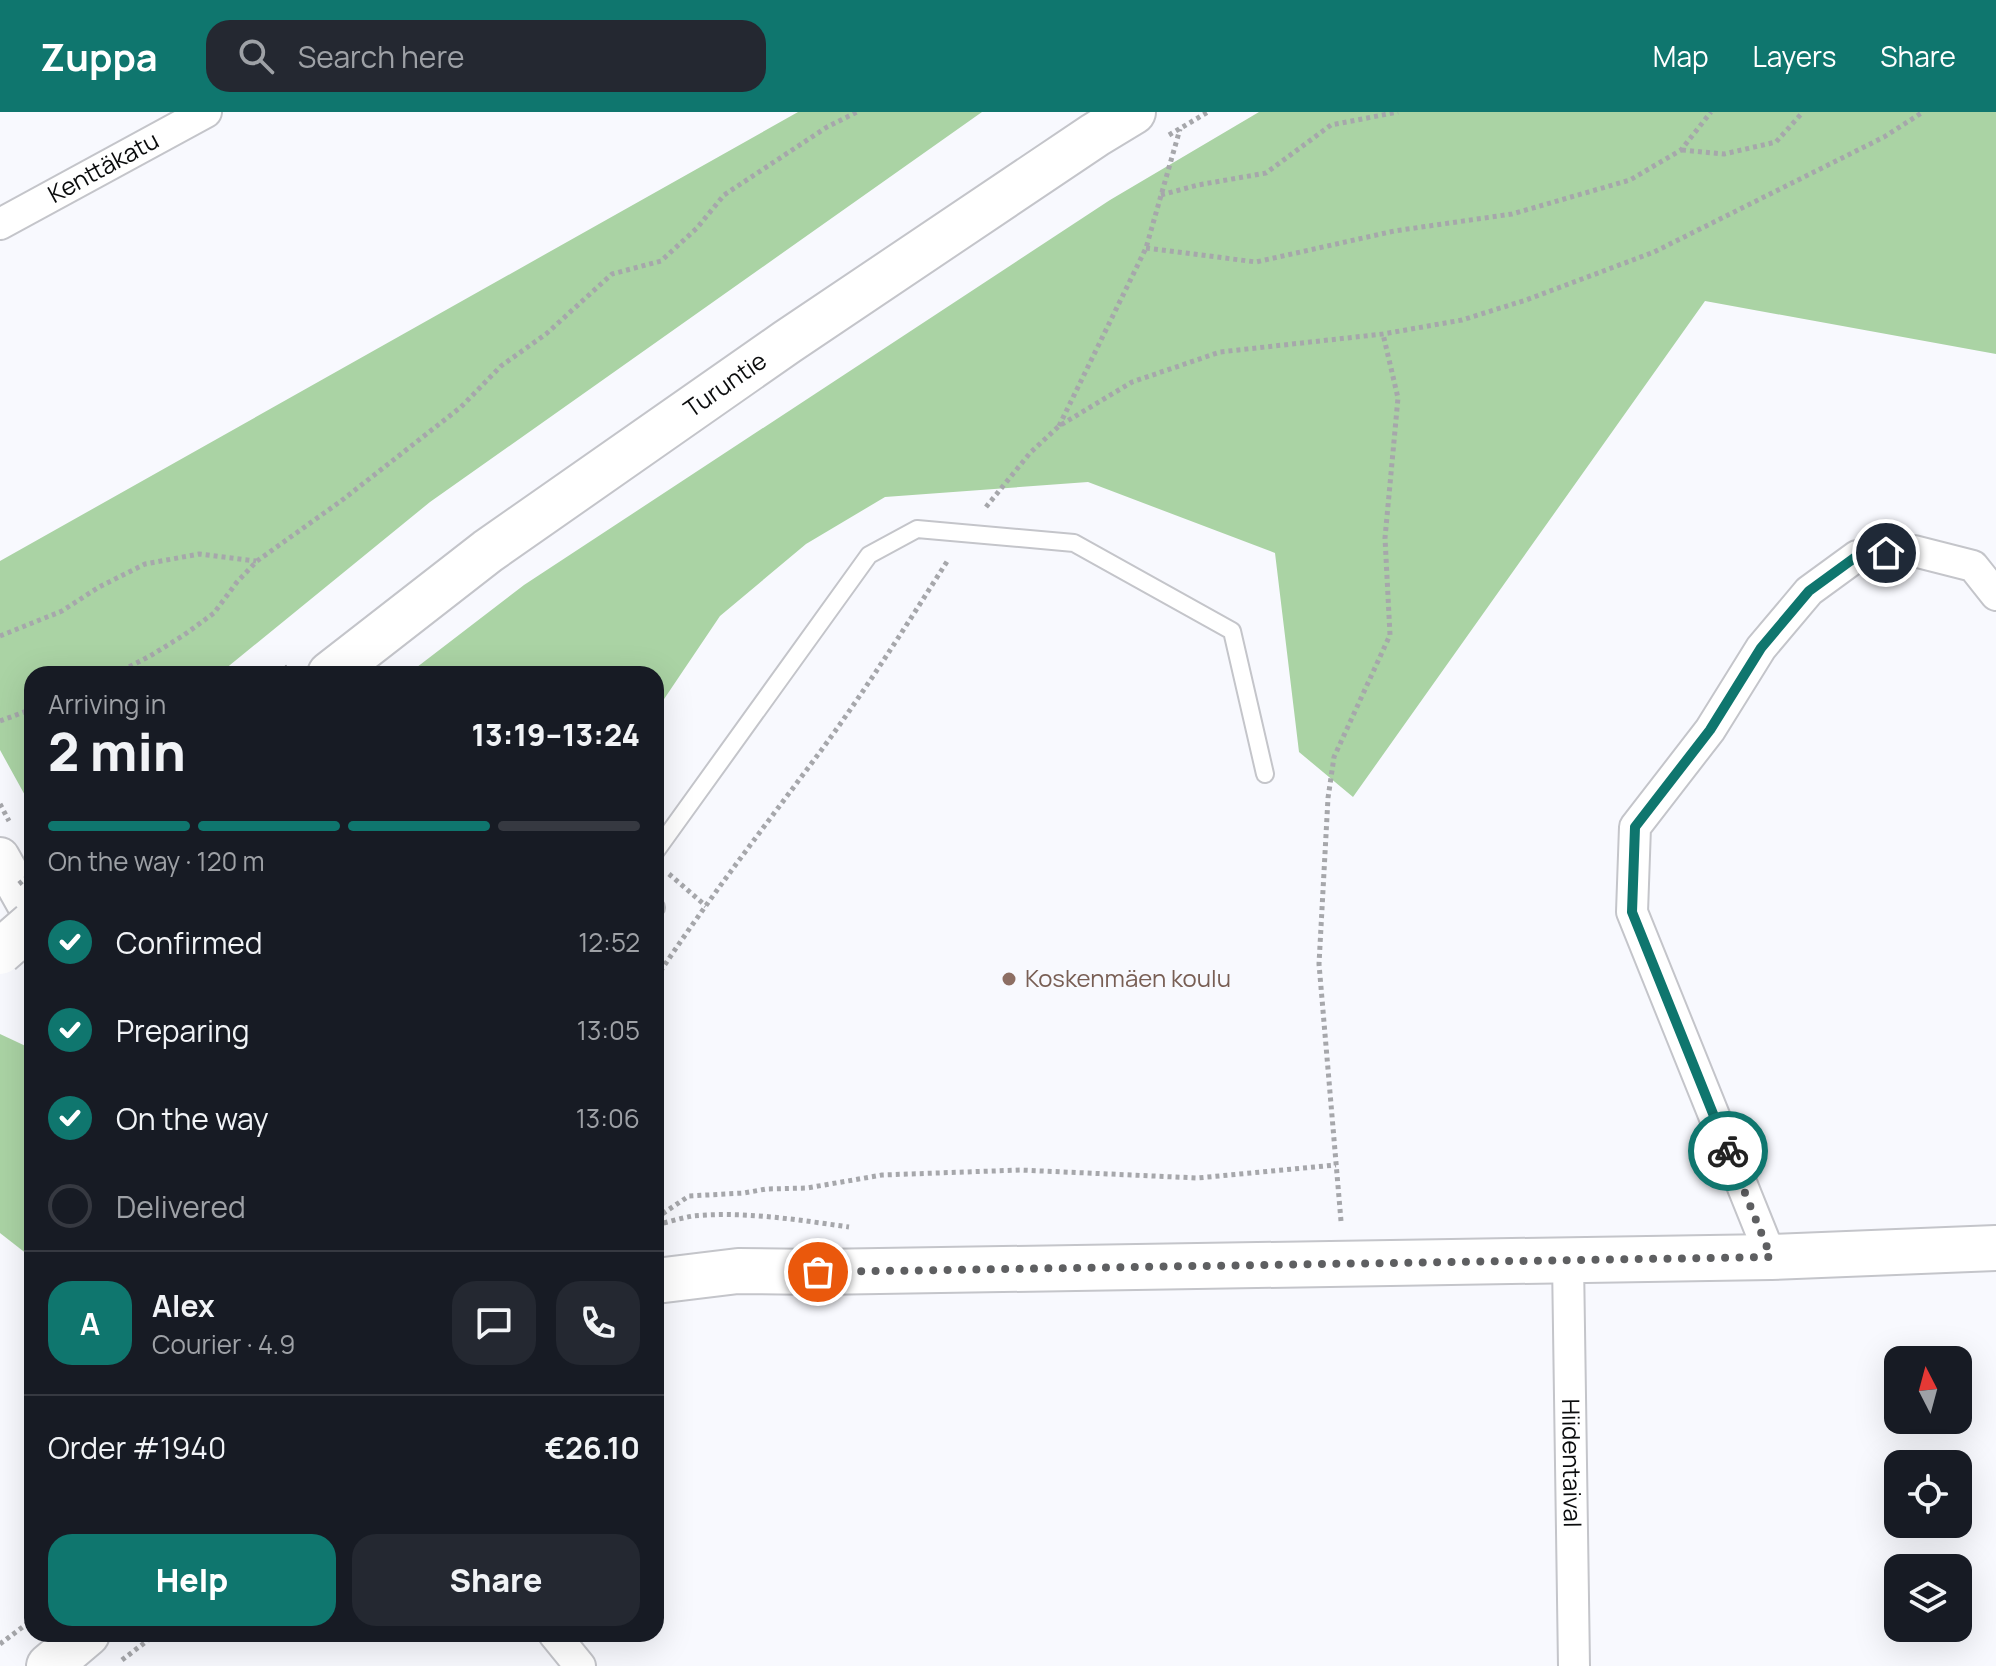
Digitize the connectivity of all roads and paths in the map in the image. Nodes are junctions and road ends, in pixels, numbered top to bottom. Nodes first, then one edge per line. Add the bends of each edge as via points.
1 (206, 112) edge
2 (857, 112) edge
3 (1133, 112) edge
4 (1398, 112) edge
5 (1711, 112) edge
6 (1803, 112) edge
7 (1911, 112) edge
8 (1921, 114) edge
9 (1181, 128) dead end
10 (1681, 150) junction
11 (1160, 196) junction
12 (0, 224) edge
13 (1146, 248) junction
14 (1383, 334) junction
15 (1059, 426) junction
16 (965, 534) junction
17 (257, 561) junction
18 (1996, 595) edge
19 (0, 636) edge
20 (131, 666) edge
21 (340, 666) edge
22 (24, 712) edge
23 (0, 721) edge
24 (1265, 774) dead end
25 (664, 840) edge
26 (0, 857) edge
27 (666, 871) dead end
28 (24, 900) edge
29 (706, 906) junction
30 (24, 931) edge
31 (0, 952) edge
32 (664, 966) edge
33 (1336, 1165) junction
34 (664, 1213) edge
35 (1342, 1230) dead end
36 (1996, 1248) edge
37 (1771, 1257) junction
38 (1568, 1261) junction
39 (664, 1265) edge
40 (716, 1273) junction
41 (664, 1280) edge
42 (24, 1626) edge
43 (78, 1642) edge
44 (145, 1642) edge
45 (560, 1642) edge
46 (0, 1644) edge
47 (49, 1666) edge
48 (113, 1666) edge
49 (580, 1666) edge
50 (1574, 1666) edge

1 - 12 street, Kenttäkatu
2 - 17 path via 724,195 661,261 612,274 546,334 501,366 461,407
3 - 21 main road, Turuntie via 488,551
4 - 11 path via 1331,125 1266,173
5 - 10 path
6 - 10 path via 1776,142 1724,154
7 - 8 path
8 - 14 path via 1654,252 1462,320
9 - 11 path
10 - 13 path via 1630,180 1512,214 1394,231 1256,262
11 - 13 path
13 - 15 path
14 - 15 path via 1220,352 1132,382
14 - 33 path via 1398,398 1385,538 1390,635 1334,757 1328,798 1319,964
15 - 16 path via 1030,453
16 - 24 lane via 1074,543 1232,631
16 - 25 lane via 917,529 869,555
16 - 29 path via 811,765
17 - 19 path via 199,554 145,564 62,611
17 - 20 path via 214,613
18 - 37 street via 1973,566 1914,551 1857,556 1809,591 1761,648 1710,730 1635,827 1632,912
22 - 23 path
26 - 28 street
27 - 29 path
29 - 32 path
30 - 31 main road, bridge
33 - 34 path via 1198,1178 1020,1170 882,1175 807,1188 689,1196
33 - 35 path
36 - 37 main road
37 - 38 main road
38 - 40 main road
38 - 50 street, Hiidentaival
39 - 40 main road
40 - 41 main road
42 - 46 path
43 - 47 main road
44 - 48 path
45 - 49 street

